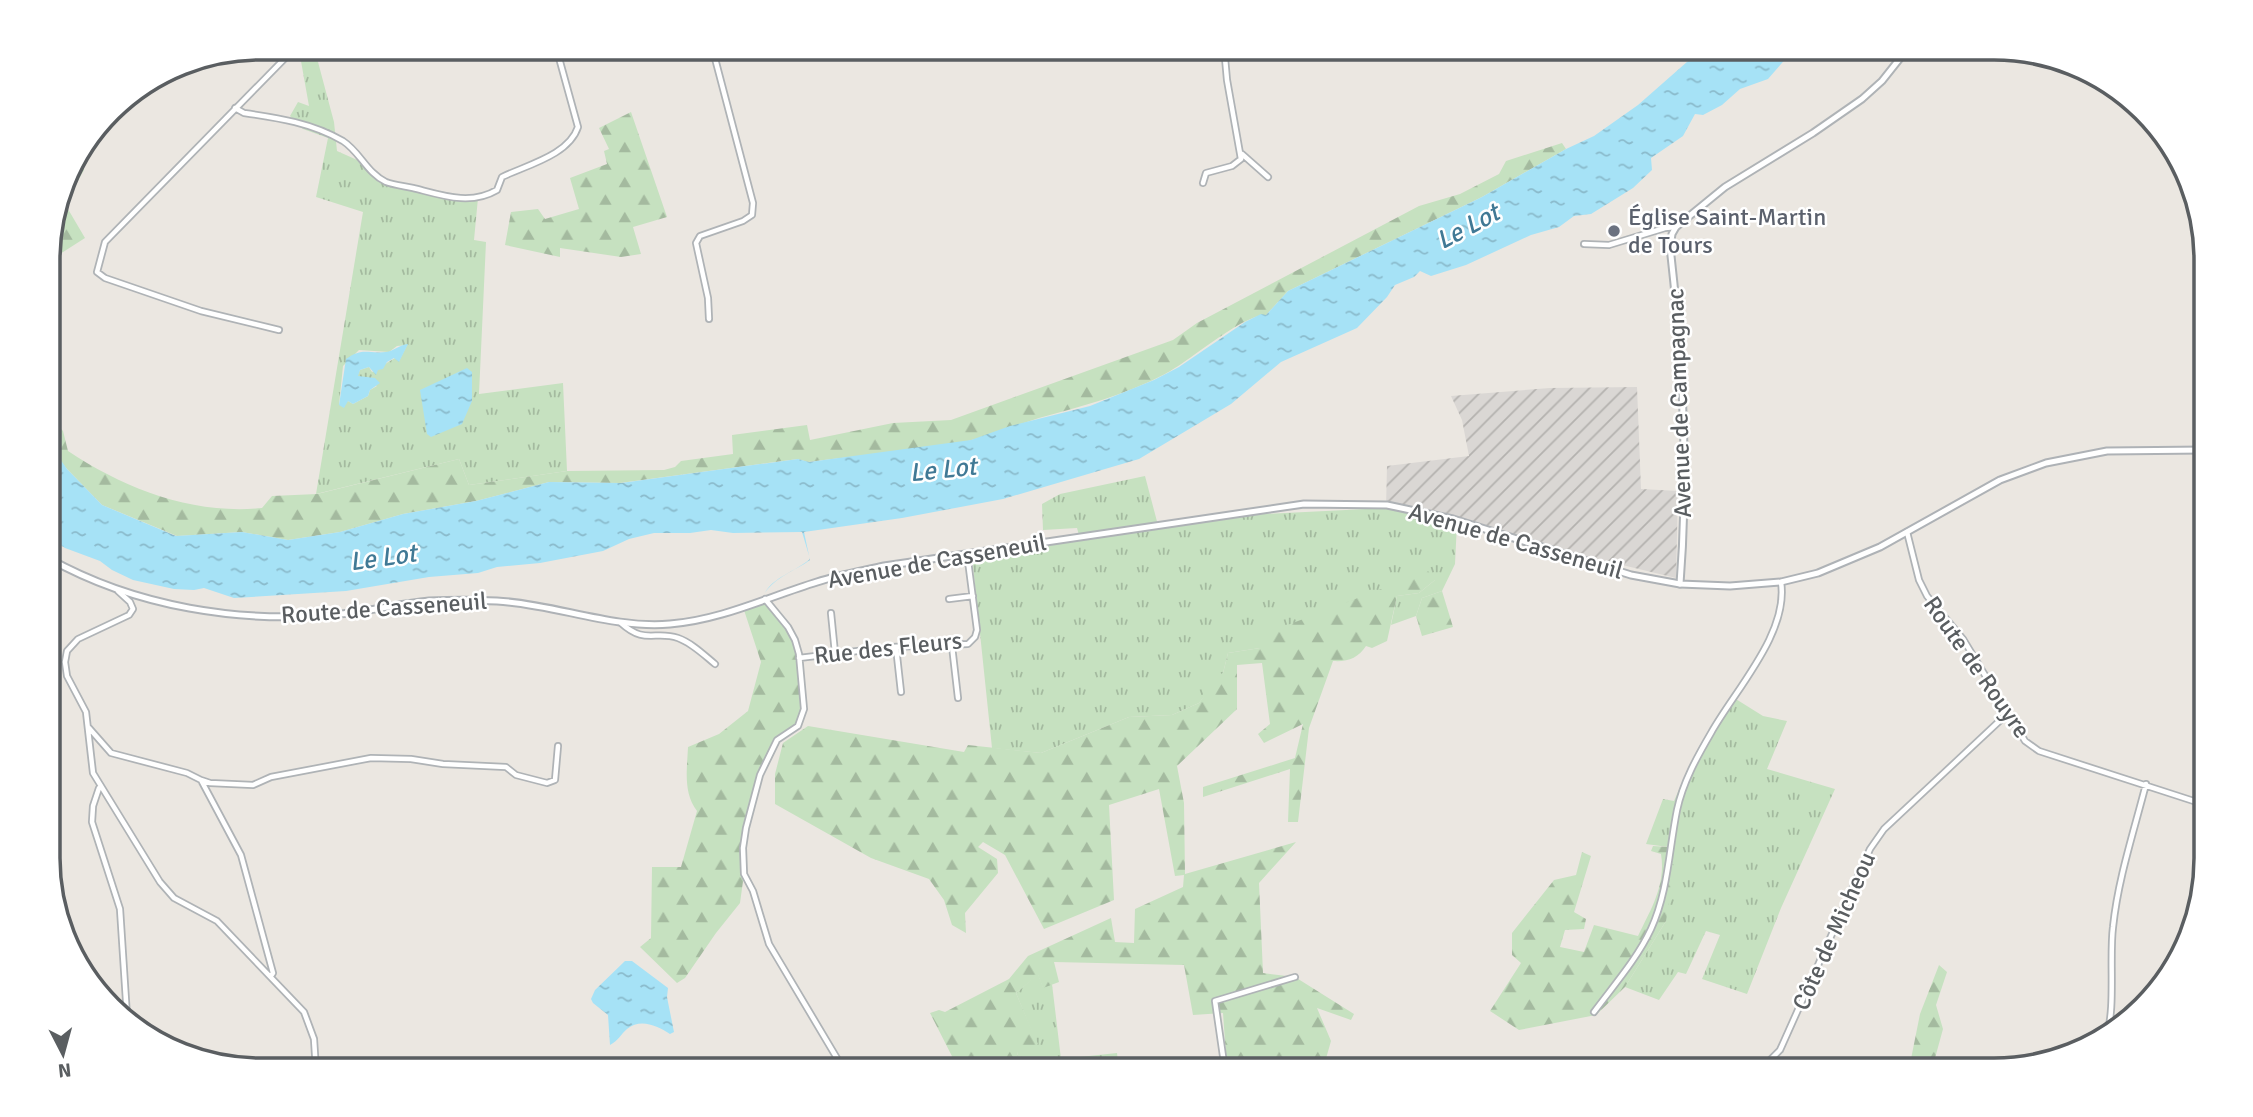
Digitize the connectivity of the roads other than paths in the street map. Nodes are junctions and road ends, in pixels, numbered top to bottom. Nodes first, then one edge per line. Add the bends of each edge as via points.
1 (283, 60) edge
2 (560, 60) edge
3 (715, 60) edge
4 (1225, 60) edge
5 (1898, 60) edge
6 (235, 108) junction
7 (1241, 153) junction
8 (1268, 177) dead end
9 (1203, 183) dead end
10 (1676, 227) junction
11 (1584, 244) dead end
12 (709, 319) dead end
13 (279, 330) dead end
14 (2194, 450) edge
15 (1907, 532) junction
16 (967, 553) junction
17 (60, 565) edge
18 (1781, 582) junction
19 (1680, 584) junction
20 (117, 590) junction
21 (972, 596) junction
22 (765, 599) junction
23 (949, 599) dead end
24 (831, 612) dead end
25 (621, 622) junction
26 (952, 646) junction
27 (896, 647) junction
28 (835, 653) junction
29 (799, 658) junction
30 (715, 664) dead end
31 (901, 692) dead end
32 (958, 698) dead end
33 (2008, 713) junction
34 (89, 728) junction
35 (558, 747) dead end
36 (201, 780) junction
37 (2146, 785) junction
38 (99, 787) junction
39 (2194, 800) edge
40 (271, 976) junction
41 (1295, 977) dead end
42 (126, 1006) edge
43 (1594, 1012) dead end
44 (2108, 1022) edge
45 (1223, 1057) edge
46 (1773, 1057) edge
47 (315, 1058) edge
48 (837, 1058) edge

1 - 6 street
2 - 6 street via 578,127 575,137 565,147 502,177 497,190 477,198 386,182 356,151 310,125
3 - 12 street via 753,203 752,215 701,236 696,243
4 - 7 street
5 - 10 main road via 1862,99 1725,187
6 - 13 street via 105,242 97,272 201,311
7 - 8 street
7 - 9 street via 1238,163 1206,173
10 - 11 street via 1609,245
10 - 19 main road, Avenue de Campagnac via 1670,247 1682,355 1686,456
14 - 15 main road, Avenue de Casseneuil via 2107,451 2046,463 2000,480
15 - 18 main road, Avenue de Casseneuil via 1818,573
15 - 33 street, Route de Rouyre via 1927,596 1963,639
16 - 19 main road, Avenue de Casseneuil via 1304,504 1387,505 1453,519 1631,575
16 - 21 street, Rue des Fleurs
16 - 22 main road, Avenue de Casseneuil via 884,566
17 - 20 main road, Route de Casseneuil
18 - 19 main road, Avenue de Casseneuil
18 - 43 street via 1783,593 1773,633 1685,782 1651,928
20 - 25 main road, Route de Casseneuil via 209,613 296,618 429,601 499,601
20 - 34 street via 130,602 133,609 129,615 78,639 67,651 67,676
21 - 23 street
21 - 26 street, Rue des Fleurs via 975,637
22 - 25 main road, Route de Casseneuil via 707,619 668,625
22 - 29 street via 788,627
24 - 28 street
25 - 30 street via 632,633 678,638
26 - 27 street, Rue des Fleurs
26 - 32 street
27 - 28 street, Rue des Fleurs
27 - 31 street
28 - 29 street, Rue des Fleurs
29 - 48 street via 804,709 797,726 777,740 760,775 746,828 744,874 769,944
33 - 37 street, Route de Rouyre via 2025,741 2039,751
33 - 46 street, Côte de Micheou via 1884,829 1870,849
34 - 36 street via 111,753
34 - 38 street via 93,773
35 - 36 street via 555,780 547,783 516,775 506,767 371,758 271,777 253,785
36 - 40 street via 241,855
37 - 39 street, Route de Rouyre
37 - 44 street via 2113,924
38 - 40 street via 174,898 217,921
38 - 42 street via 92,822 120,909
40 - 47 street via 311,1025
41 - 45 street via 1215,1002

